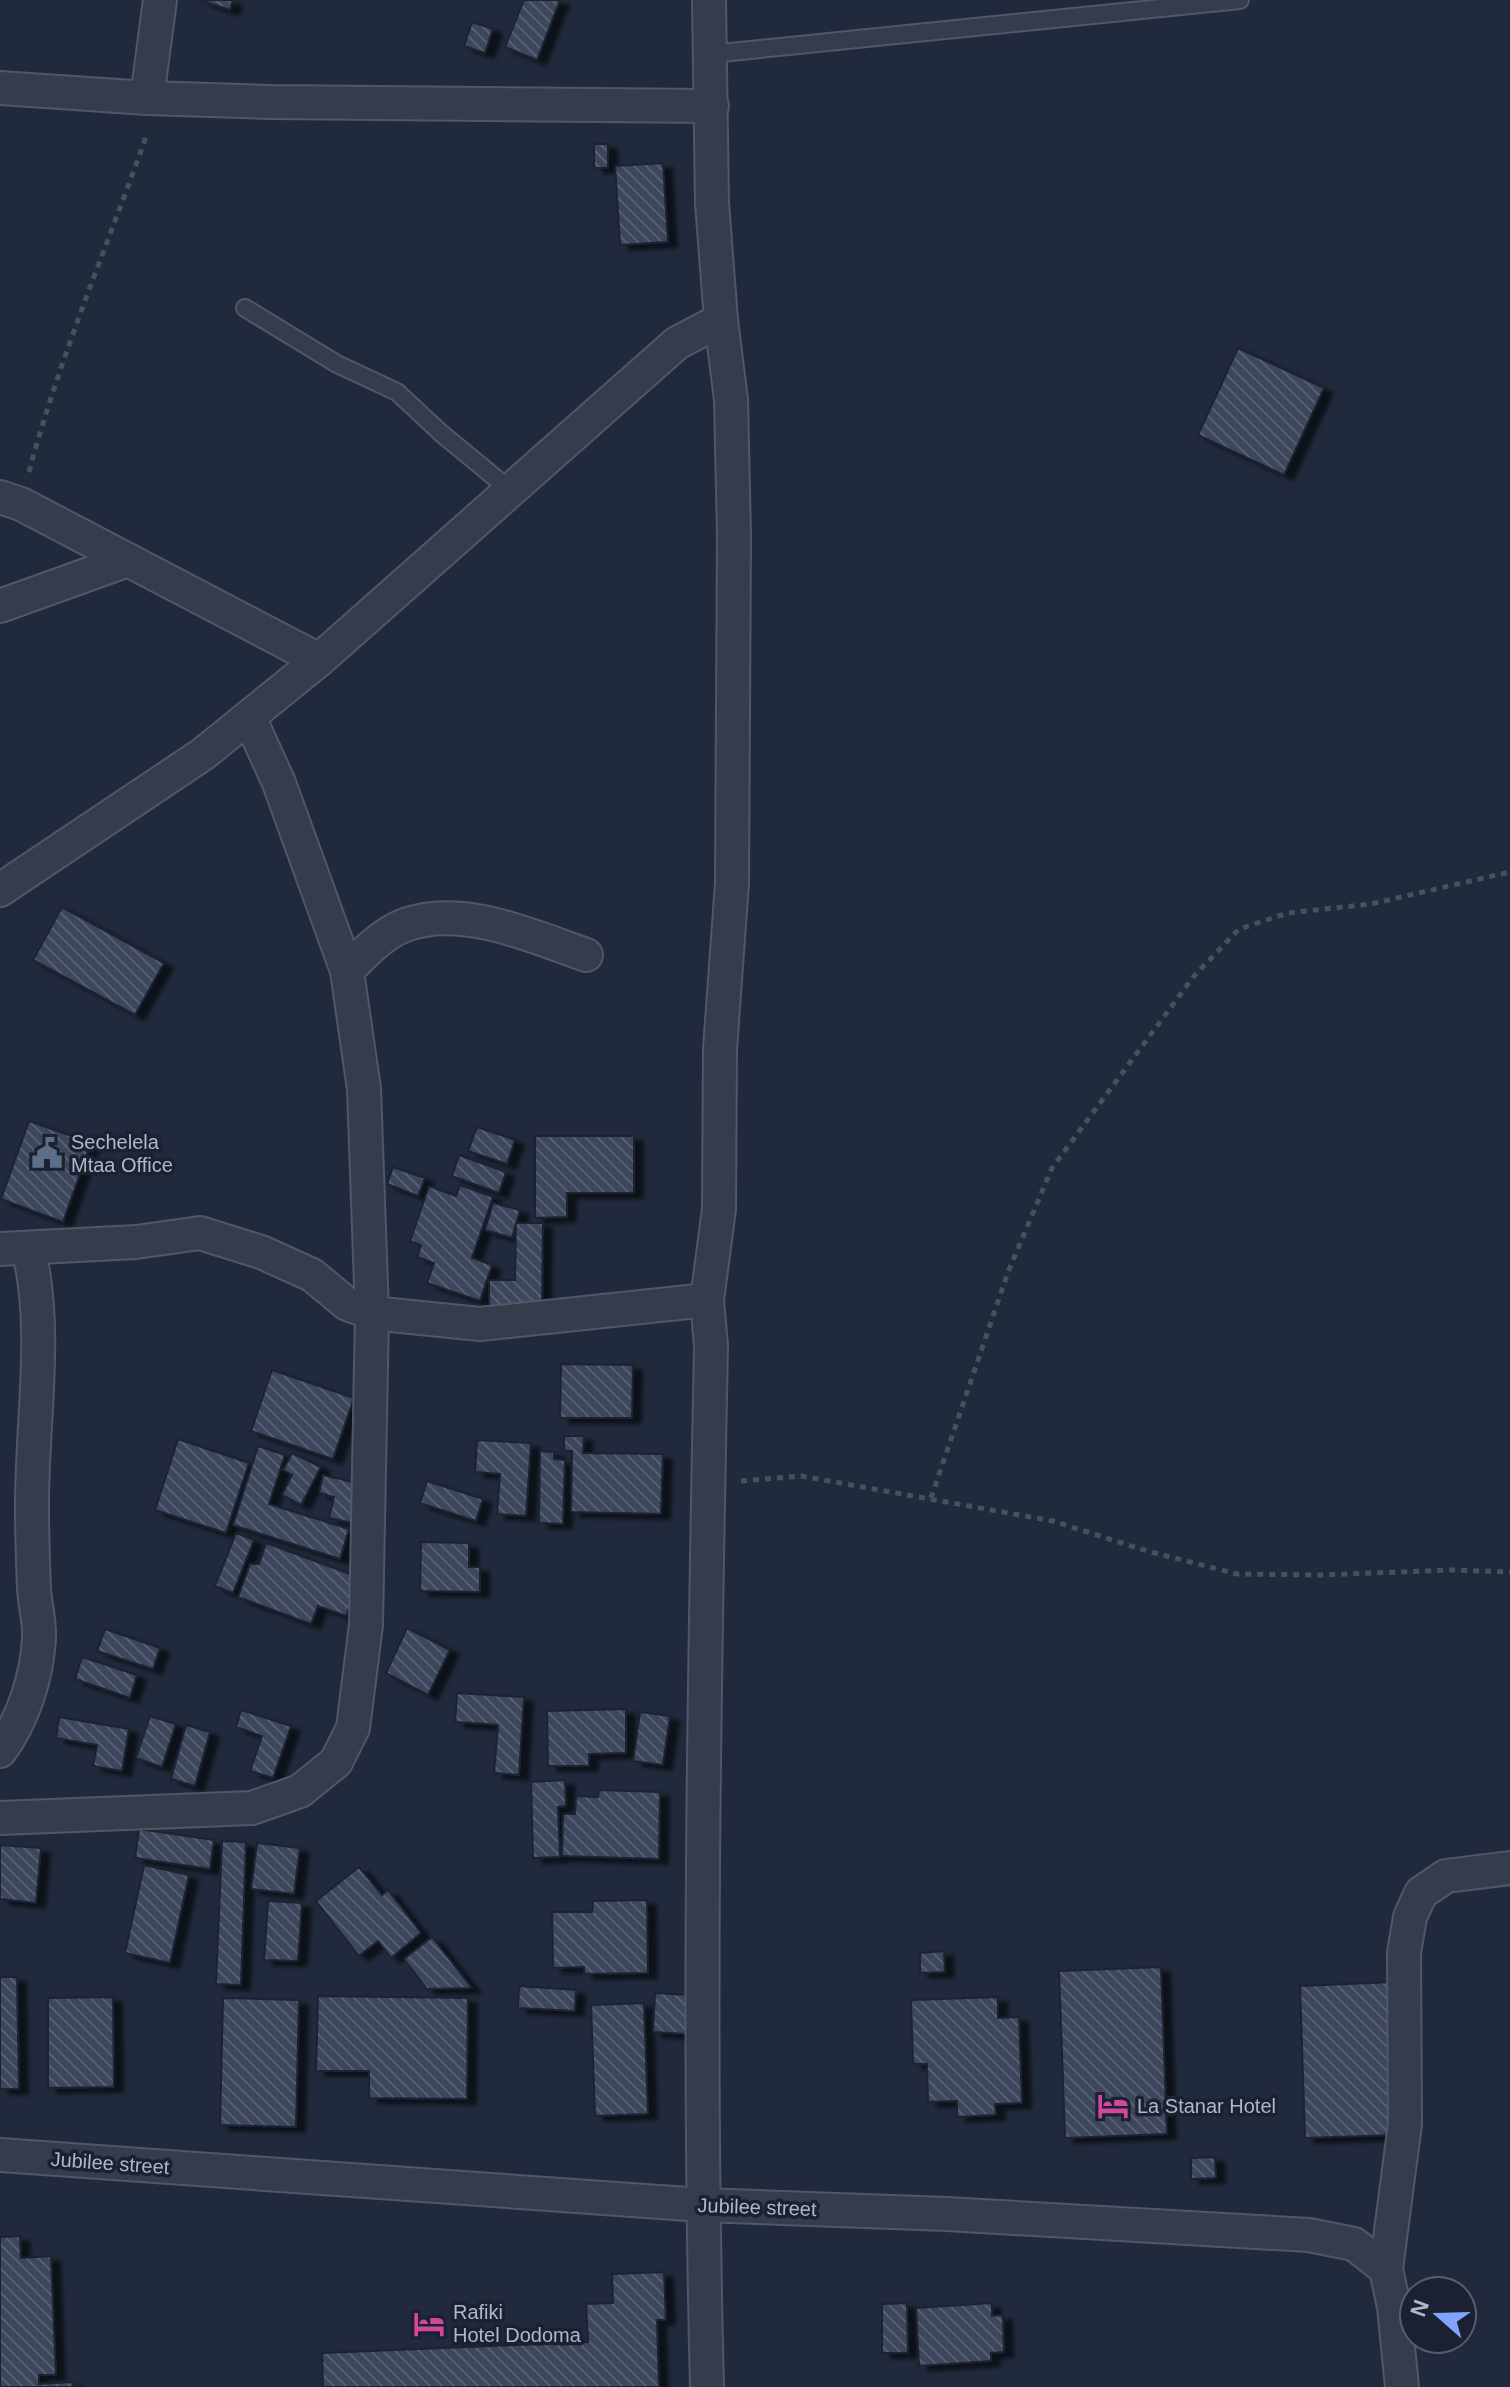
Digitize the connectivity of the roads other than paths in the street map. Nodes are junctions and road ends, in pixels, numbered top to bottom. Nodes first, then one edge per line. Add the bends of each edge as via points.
1 (160, 0) edge
2 (709, 0) edge
3 (1240, 0) edge
4 (711, 54) junction
5 (0, 88) edge
6 (153, 98) junction
7 (712, 106) junction
8 (245, 308) dead end
9 (721, 320) junction
10 (510, 490) junction
11 (10, 500) edge
12 (128, 560) junction
13 (0, 606) edge
14 (319, 660) junction
15 (249, 717) junction
16 (0, 890) edge
17 (586, 955) dead end
18 (347, 971) junction
19 (14, 1248) edge
20 (707, 1300) junction
21 (372, 1313) junction
22 (0, 1751) edge
23 (0, 1818) edge
24 (1510, 1868) edge
25 (0, 2155) edge
26 (702, 2205) junction
27 (1386, 2269) junction
28 (707, 2387) edge
29 (1402, 2387) edge

1 - 6 street
2 - 4 street
3 - 4 lane
4 - 7 street
5 - 6 street
6 - 7 street
7 - 9 street via 712,203
8 - 10 lane via 337,364 397,392
9 - 10 street via 677,343
9 - 20 street via 731,400 732,883 720,1049 719,1209
10 - 14 street
11 - 12 street
12 - 13 street
12 - 14 street
14 - 15 street
15 - 16 street via 203,754
15 - 18 street via 279,783
17 - 18 street via 511,928 443,917 403,925
18 - 21 street via 364,1089
19 - 21 street via 200,1233 312,1275 347,1304
19 - 22 street via 35,1275 32,1509 40,1636 15,1731
20 - 21 street via 480,1324
20 - 26 street via 711,1346
21 - 23 street via 366,1625 353,1728 336,1762 300,1791 252,1808
24 - 27 street via 1446,1876 1421,1893 1410,1917 1404,1953 1405,2124
25 - 26 street, Jubilee street
26 - 27 street, Jubilee street via 1309,2235 1354,2244
26 - 28 street
27 - 29 street

